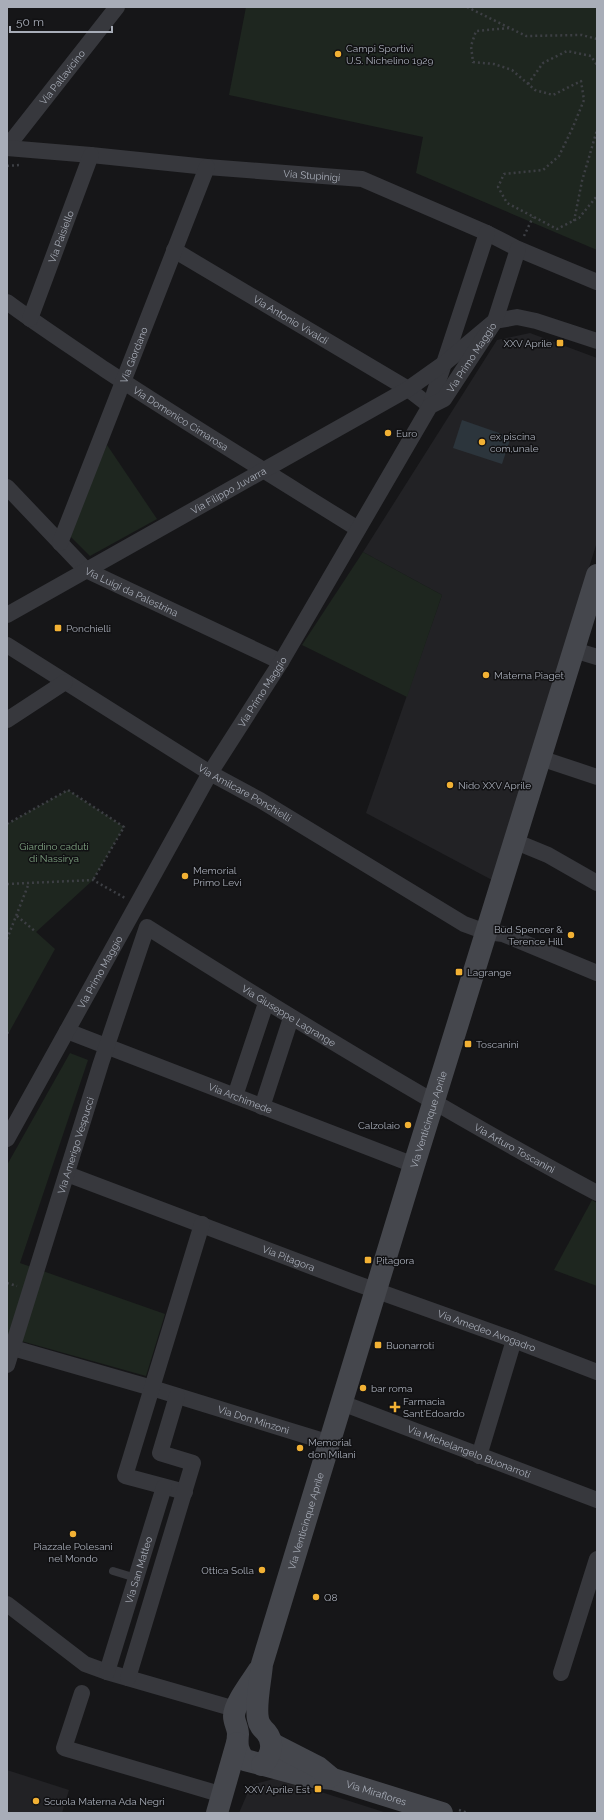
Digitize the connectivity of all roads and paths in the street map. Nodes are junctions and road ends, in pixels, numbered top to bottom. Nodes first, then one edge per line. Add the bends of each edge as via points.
1 (117, 7) edge
2 (467, 7) edge
3 (509, 28) junction
4 (597, 39) edge
5 (597, 65) edge
6 (528, 84) junction
7 (597, 130) edge
8 (7, 148) edge
9 (91, 155) junction
10 (207, 167) junction
11 (597, 196) edge
12 (533, 217) junction
13 (574, 221) junction
14 (487, 233) junction
15 (518, 249) junction
16 (174, 250) junction
17 (597, 282) edge
18 (7, 302) edge
19 (30, 319) junction
20 (495, 321) junction
21 (597, 341) edge
22 (446, 362) junction
23 (123, 381) junction
24 (408, 389) junction
25 (430, 406) junction
26 (262, 471) junction
27 (7, 486) edge
28 (358, 529) junction
29 (60, 543) junction
30 (86, 570) junction
31 (597, 575) edge
32 (7, 615) edge
33 (7, 646) edge
34 (574, 650) junction
35 (597, 657) edge
36 (281, 662) junction
37 (65, 682) junction
38 (7, 720) edge
39 (540, 758) junction
40 (210, 773) junction
41 (597, 777) edge
42 (7, 824) edge
43 (514, 841) junction
44 (29, 883) junction
45 (597, 883) edge
46 (7, 884) edge
47 (17, 916) junction
48 (146, 927) joint
49 (36, 932) dead end
50 (486, 932) junction
51 (7, 939) edge
52 (597, 973) edge
53 (266, 1003) junction
54 (291, 1018) junction
55 (67, 1031) junction
56 (106, 1047) junction
57 (235, 1096) junction
58 (433, 1102) junction
59 (262, 1107) junction
60 (7, 1139) edge
61 (414, 1165) junction
62 (67, 1174) junction
63 (597, 1193) edge
64 (202, 1224) junction
65 (376, 1290) junction
66 (514, 1340) junction
67 (12, 1348) junction
68 (7, 1365) edge
69 (597, 1372) edge
70 (152, 1388) junction
71 (177, 1396) junction
72 (342, 1403) junction
73 (330, 1443) junction
74 (479, 1456) junction
75 (164, 1487) junction
76 (185, 1492) junction
77 (597, 1500) edge
78 (597, 1560) edge
79 (113, 1570) dead end
80 (136, 1578) junction
81 (7, 1604) edge
82 (107, 1672) junction
83 (561, 1673) dead end
84 (128, 1678) junction
85 (82, 1693) dead end
86 (244, 1705) junction
87 (270, 1742) junction
88 (237, 1743) junction
89 (261, 1765) junction
90 (333, 1779) junction
91 (220, 1804) edge
92 (442, 1813) edge

1 - 8 street, Via Pallavicino
2 - 3 path
3 - 4 path via 526,36 582,35
3 - 6 path via 476,31 471,46 473,62 494,64 512,70
5 - 6 path via 591,56 567,51 543,63
6 - 12 path via 535,90 553,95 580,81 584,100 559,156 543,170 504,174 498,187 507,202
7 - 13 path via 582,181
8 - 9 street, Via Stupinigi
9 - 10 street, Via Stupinigi
9 - 19 street, Via Paisiello
10 - 14 street, Via Stupinigi via 362,179
10 - 16 street, Via Giordano
11 - 13 path
12 - 13 path via 557,229
12 - 15 path
14 - 15 street, Via Stupinigi
14 - 22 street
15 - 17 street, Via Stupinigi
15 - 20 street, Via Primo Maggio
16 - 23 street, Via Giordano
16 - 24 street, Via Antonio Vivaldi
18 - 19 street, Via Domenico Cimarosa
19 - 23 street, Via Domenico Cimarosa
20 - 21 street, Via Filippo Juvarra via 524,318
20 - 22 street, Via Filippo Juvarra
20 - 25 street, Via Primo Maggio via 444,399
22 - 24 street, Via Filippo Juvarra
22 - 25 street
23 - 26 street, Via Domenico Cimarosa
23 - 29 street, Via Giordano
24 - 25 street, Via Antonio Vivaldi
24 - 26 street, Via Filippo Juvarra
25 - 28 street, Via Primo Maggio
26 - 28 street, Via Domenico Cimarosa
26 - 30 street, Via Filippo Juvarra
27 - 29 street, Via Luigi da Palestrina
28 - 36 street, Via Primo Maggio
29 - 30 street, Via Luigi da Palestrina
30 - 32 street, Via Filippo Juvarra
30 - 36 street, Via Luigi da Palestrina
31 - 34 street, Via Venticinque Aprile
33 - 37 street, Via Amilcare Ponchielli
34 - 35 street
34 - 39 street, Via Venticinque Aprile
36 - 40 street, Via Primo Maggio
37 - 38 street
37 - 40 street, Via Amilcare Ponchielli
39 - 41 street
39 - 43 street, Via Venticinque Aprile
40 - 50 street, Via Amilcare Ponchielli via 260,800 464,924
40 - 55 street, Via Primo Maggio
42 - 44 path via 68,790 124,827 94,880
43 - 45 street via 548,855
43 - 50 street, Via Venticinque Aprile
44 - 46 path
44 - 47 path
47 - 49 path
47 - 51 path
48 - 53 street, Via Giuseppe Lagrange
48 - 56 street, Via Amerigo Vespucci
50 - 52 street, Via Amilcare Ponchielli via 503,934
50 - 58 street, Via Venticinque Aprile
53 - 54 street, Via Giuseppe Lagrange
53 - 57 street
54 - 58 street, Via Giuseppe Lagrange
54 - 59 street
55 - 56 street, Via Archimede
55 - 60 street, Via Primo Maggio
56 - 57 street, Via Archimede
56 - 62 street, Via Amerigo Vespucci
57 - 59 street, Via Archimede
58 - 61 street, Via Venticinque Aprile
58 - 63 street, Via Arturo Toscanini
59 - 61 street, Via Archimede
61 - 65 street, Via Venticinque Aprile
62 - 64 street, Via Pitagora
62 - 67 street, Via Amerigo Vespucci
64 - 65 street, Via Pitagora
64 - 70 street
65 - 66 street, Via Amedeo Avogadro
65 - 72 street, Via Venticinque Aprile
66 - 69 street, Via Amedeo Avogadro
66 - 74 street
67 - 68 street, Via Amerigo Vespucci
67 - 70 street, Via Don Minzoni
70 - 71 street, Via Don Minzoni
70 - 75 street via 125,1476
71 - 73 street, Via Don Minzoni
71 - 76 street via 160,1452 193,1463
72 - 73 street, Via Venticinque Aprile
72 - 74 street, Via Michelangelo Buonarroti
73 - 86 street, Via Venticinque Aprile via 262,1664
74 - 77 street, Via Michelangelo Buonarroti
75 - 76 street
75 - 80 street, Via San Matteo
76 - 84 street
78 - 83 street
79 - 80 lane
80 - 82 street, Via San Matteo
81 - 82 street via 85,1664
82 - 84 street
84 - 86 street
85 - 91 street via 64,1748
86 - 87 street via 258,1720
86 - 88 street via 234,1718 238,1733
87 - 89 street via 271,1751
87 - 90 street, Via Miraflores via 318,1767
88 - 89 street, Via Miraflores via 245,1760
88 - 91 street
89 - 90 street, Via Miraflores via 305,1776
89 - 91 street via 233,1783
90 - 92 street, Via Miraflores

